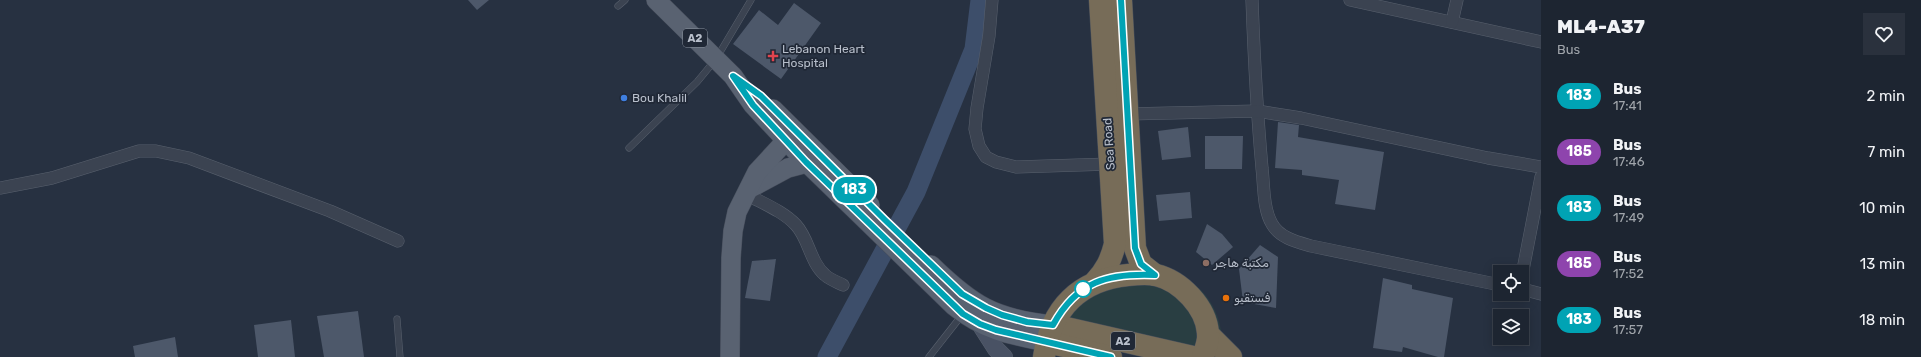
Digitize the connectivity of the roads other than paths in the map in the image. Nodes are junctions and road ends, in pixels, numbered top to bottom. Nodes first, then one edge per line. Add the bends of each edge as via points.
1 (625, 0) edge
2 (656, 0) edge
3 (752, 0) edge
4 (992, 0) edge
5 (1100, 0) edge
6 (1121, 0) edge
7 (1252, 0) edge
8 (1350, 0) edge
9 (1457, 0) edge
10 (618, 6) dead end
11 (1452, 22) junction
12 (1541, 42) edge
13 (716, 59) junction
14 (733, 76) junction
15 (1257, 110) junction
16 (1127, 114) junction
17 (763, 116) junction
18 (790, 136) junction
19 (629, 148) dead end
20 (806, 162) junction
21 (1110, 164) junction
22 (1541, 167) edge
23 (779, 173) junction
24 (821, 176) junction
25 (1541, 177) edge
26 (751, 185) junction
27 (0, 188) edge
28 (889, 233) junction
29 (398, 241) dead end
30 (1524, 265) edge
31 (1155, 275) junction
32 (1095, 282) junction
33 (1493, 284) edge
34 (844, 285) dead end
35 (1529, 291) edge
36 (1541, 294) edge
37 (963, 314) junction
38 (397, 319) dead end
39 (980, 324) junction
40 (1208, 334) junction
41 (1056, 340) edge
42 (400, 357) edge
43 (730, 357) edge
44 (929, 357) edge
45 (1004, 357) edge
46 (1110, 357) edge
47 (1193, 357) edge
48 (1202, 357) edge
49 (1231, 357) edge

1 - 10 lane
2 - 13 main road, A2
3 - 13 lane
4 - 21 street via 975,129 979,146 986,157 1016,168
5 - 21 highway, Sea Road
6 - 16 highway, Sea Road
7 - 15 street
8 - 11 street
9 - 11 street
11 - 12 street
13 - 14 main road, A2
13 - 19 lane via 697,82
14 - 17 main road, A2
14 - 18 main road, A2 via 761,96
15 - 16 street
15 - 22 street
15 - 33 street via 1268,213 1272,225 1281,234 1311,246
16 - 31 highway, Sea Road via 1135,248 1141,264
17 - 18 main road, A2
17 - 26 main road via 766,145
18 - 20 main road, A2
18 - 26 main road
18 - 28 main road, A2
20 - 23 main road
20 - 24 main road, A2
21 - 32 highway, Sea Road via 1115,244 1112,258
23 - 24 main road
23 - 26 main road
24 - 28 main road, A2
25 - 30 street
26 - 34 street via 796,225 820,270
26 - 43 main road via 737,212 733,231
27 - 29 street via 52,178 139,151 156,150 189,158 330,211
28 - 37 main road, A2
28 - 41 main road, A2 via 974,302
31 - 32 highway, Sea Road via 1110,277
31 - 40 highway, Sea Road via 1184,290 1204,317
32 - 41 highway, Sea Road via 1070,299 1060,311
35 - 36 street
37 - 39 main road, A2
37 - 44 lane
38 - 42 lane
39 - 41 main road, A2 via 1013,335
39 - 45 street
40 - 48 highway
40 - 49 highway
41 - 46 highway, A2
41 - 47 highway, A2

